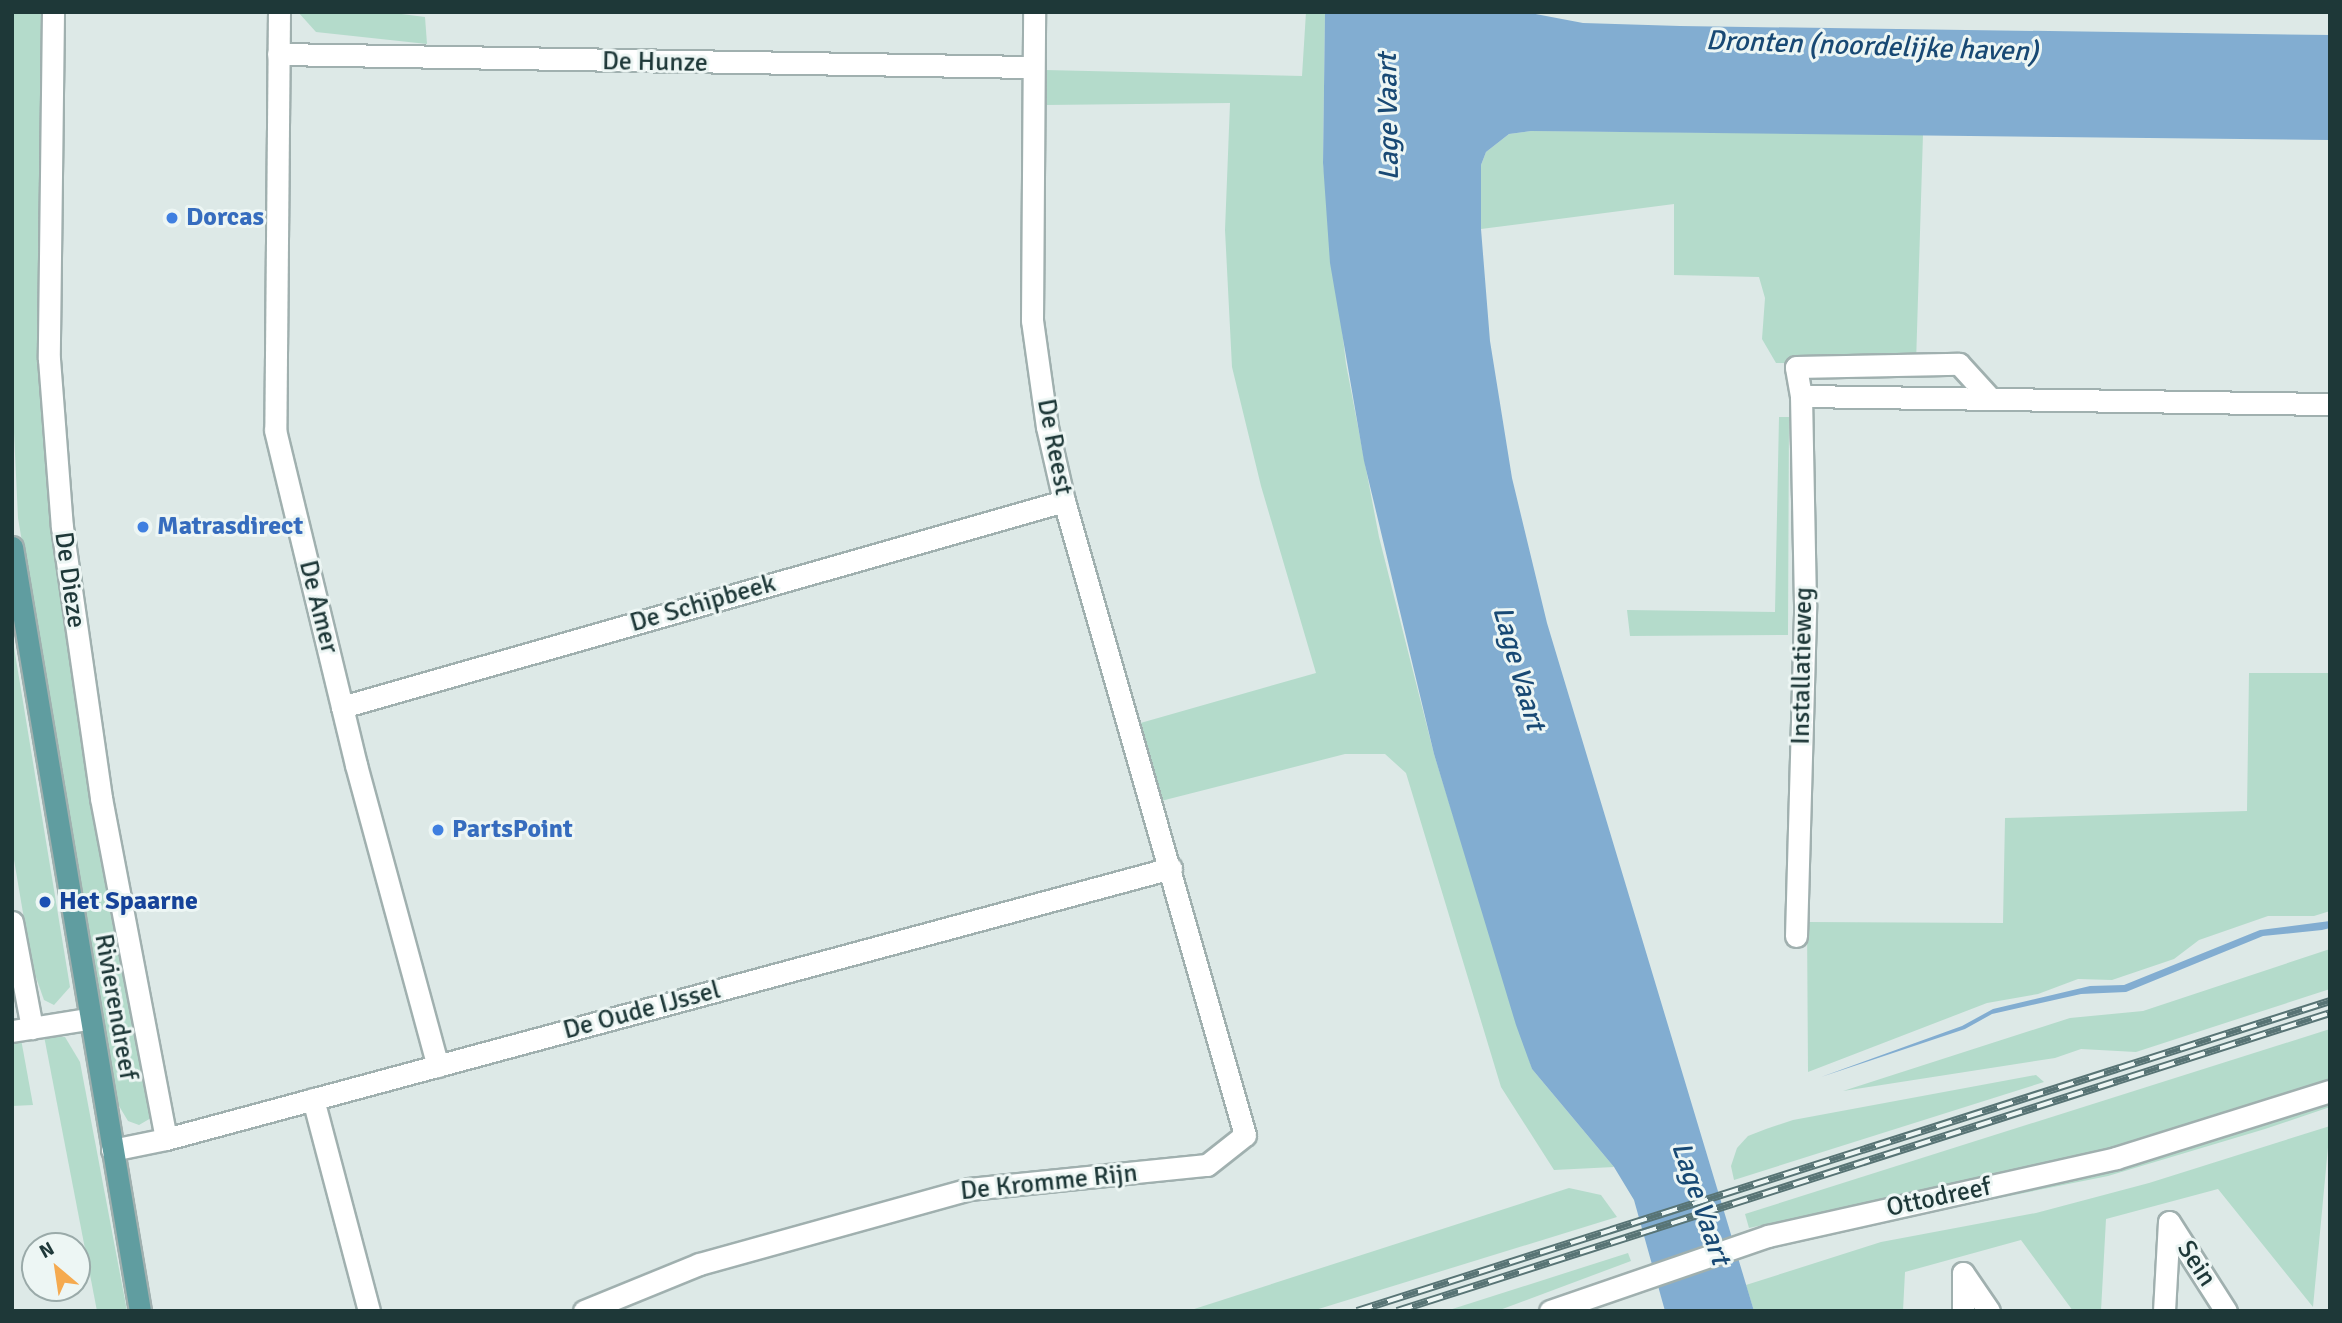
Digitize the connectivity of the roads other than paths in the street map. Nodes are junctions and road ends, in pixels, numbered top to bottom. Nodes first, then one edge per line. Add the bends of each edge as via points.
1 (53, 12) edge
2 (279, 12) edge
3 (1034, 12) edge
4 (278, 54) junction
5 (1033, 67) junction
6 (1801, 396) junction
7 (1991, 399) junction
8 (2330, 404) edge
9 (1064, 500) junction
10 (12, 547) edge
11 (342, 707) junction
12 (1171, 868) junction
13 (12, 922) edge
14 (1796, 936) dead end
15 (88, 1018) junction
16 (22, 1030) edge
17 (438, 1066) junction
18 (2330, 1091) edge
19 (313, 1100) junction
20 (166, 1139) junction
21 (112, 1150) junction
22 (140, 1311) edge
23 (369, 1311) edge
24 (584, 1311) edge
25 (1550, 1311) edge
26 (1963, 1311) edge
27 (1989, 1311) edge
28 (2164, 1311) edge
29 (2226, 1311) edge

1 - 20 street, De Dieze via 49,359 62,527 101,798
2 - 4 street, De Amer
3 - 5 street, De Reest
4 - 5 street, De Hunze
4 - 11 street, De Amer via 275,430
5 - 9 street, De Reest via 1032,320 1047,427
6 - 7 street
6 - 7 street, Installatieweg via 1796,367 1919,362 1959,365
6 - 14 street, Installatieweg via 1805,604
7 - 8 street
9 - 11 street, De Schipbeek
9 - 12 street, De Reest
10 - 15 main road, Rivierendreef
11 - 17 street, De Amer
12 - 17 street, De Oude IJssel
12 - 24 street, De Kromme Rijn via 1245,1135 1207,1165 969,1189 699,1264
13 - 16 street
15 - 16 street
15 - 21 main road, Rivierendreef
17 - 19 street, De Oude IJssel
18 - 25 street, Ottodreef via 2116,1158 1768,1236
19 - 20 street, De Oude IJssel
19 - 23 street
20 - 21 street, De Oude IJssel
21 - 22 main road, Rivierendreef
26 - 27 street via 1963,1273
28 - 29 street, Sein via 2169,1222

